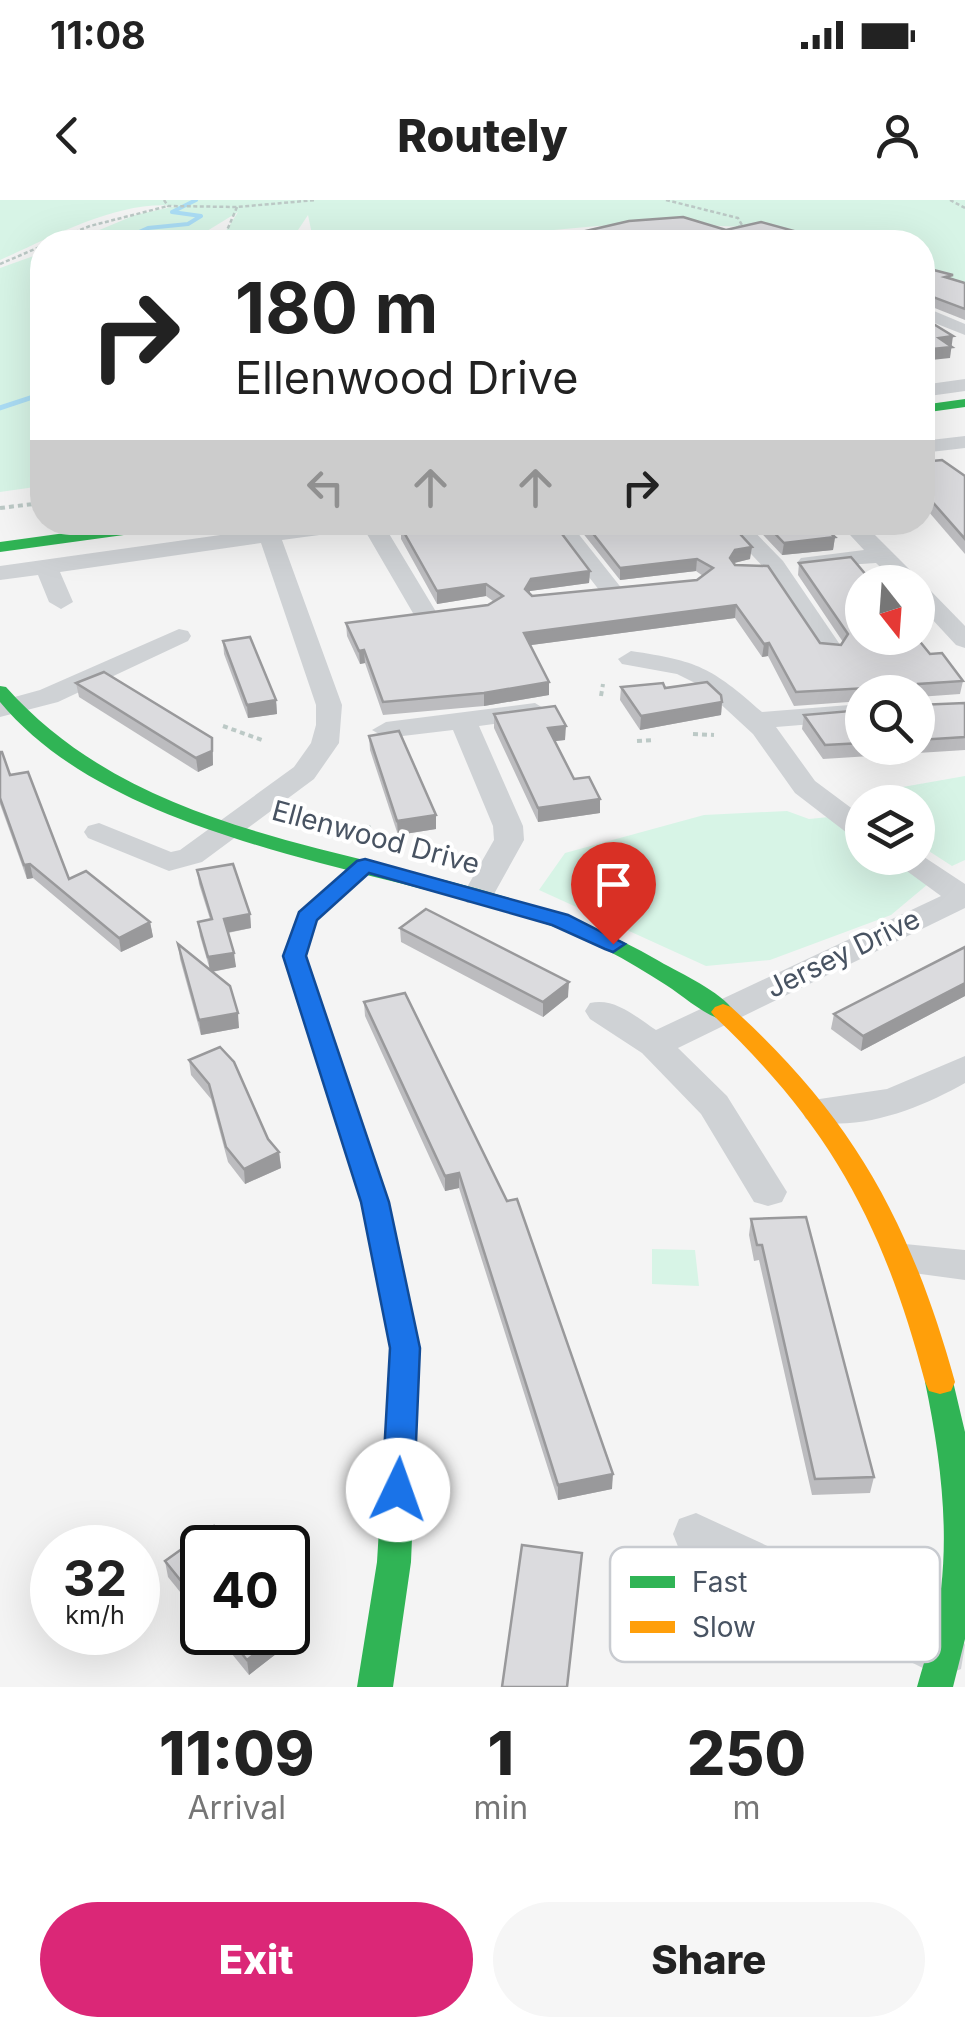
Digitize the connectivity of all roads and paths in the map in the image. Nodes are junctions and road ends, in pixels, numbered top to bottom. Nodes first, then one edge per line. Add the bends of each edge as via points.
1 (164, 200) edge
2 (316, 200) edge
3 (666, 200) edge
4 (950, 200) edge
5 (169, 206) junction
6 (237, 207) junction
7 (965, 208) edge
8 (80, 230) edge
9 (227, 230) edge
10 (732, 230) edge
11 (30, 251) edge
12 (0, 264) edge
13 (935, 317) edge
14 (965, 330) edge
15 (965, 385) edge
16 (935, 388) edge
17 (965, 404) edge
18 (935, 408) edge
19 (965, 419) edge
20 (935, 422) edge
21 (965, 442) edge
22 (935, 446) edge
23 (30, 504) edge
24 (0, 508) edge
25 (30, 526) edge
26 (0, 530) edge
27 (83, 535) edge
28 (269, 535) joint
29 (376, 535) edge
30 (569, 535) edge
31 (745, 535) edge
32 (862, 535) edge
33 (0, 546) edge
34 (882, 554) junction
35 (893, 565) edge
36 (46, 566) junction
37 (775, 566) junction
38 (744, 570) edge
39 (0, 573) edge
40 (575, 594) edge
41 (61, 602) dead end
42 (935, 609) edge
43 (457, 611) edge
44 (426, 615) junction
45 (394, 620) edge
46 (178, 636) dead end
47 (965, 640) edge
48 (830, 648) edge
49 (631, 659) dead end
50 (604, 684) dead end
51 (600, 696) dead end
52 (5, 702) edge
53 (554, 709) edge
54 (845, 713) edge
55 (463, 721) junction
56 (756, 721) junction
57 (223, 726) dead end
58 (386, 730) edge
59 (694, 734) dead end
60 (714, 735) dead end
61 (262, 740) dead end
62 (654, 740) dead end
63 (637, 741) dead end
64 (845, 817) edge
65 (227, 827) junction
66 (99, 832) dead end
67 (365, 866) junction
68 (931, 875) edge
69 (478, 896) junction
70 (964, 896) edge
71 (602, 1011) dead end
72 (721, 1011) junction
73 (654, 1046) junction
74 (965, 1068) edge
75 (820, 1110) junction
76 (768, 1192) dead end
77 (905, 1259) junction
78 (965, 1266) edge
79 (696, 1534) dead end
80 (719, 1547) edge
81 (962, 1583) edge
82 (939, 1670) edge
83 (375, 1687) edge

1 - 5 path
2 - 6 path
3 - 10 path via 738,218 742,225
4 - 7 path
5 - 6 path
5 - 8 path
6 - 9 path
11 - 12 path
13 - 14 street
15 - 16 street
17 - 18 street
19 - 20 street
21 - 22 street
23 - 24 path
25 - 26 street
27 - 33 street
28 - 36 street
28 - 65 street via 332,725 303,775
29 - 44 street
30 - 40 street via 620,589
31 - 37 street
32 - 34 street
34 - 35 street
34 - 37 street
36 - 39 street
36 - 41 street
37 - 38 street
37 - 48 street
42 - 47 street
43 - 44 street
44 - 45 street
46 - 52 street via 50,696
49 - 56 street via 710,680
50 - 51 path
52 - 65 street, Ellenwood Drive via 105,775
53 - 55 street
54 - 56 street
55 - 58 street
55 - 69 street via 508,826 509,840
56 - 64 street via 805,787
57 - 61 path
59 - 60 path
62 - 63 path
65 - 66 street via 190,856 169,862
65 - 67 street, Ellenwood Drive
67 - 69 street, Ellenwood Drive
67 - 83 street via 307,917 294,956 375,1202 405,1348 394,1562
68 - 70 street
69 - 72 street, Ellenwood Drive via 595,935
70 - 72 street, Jersey Drive
71 - 73 street
72 - 73 street, Jersey Drive
72 - 75 street, Ellenwood Drive
73 - 76 street via 714,1106
74 - 75 street via 928,1090 867,1109
75 - 77 street, Ellenwood Drive via 859,1167
77 - 78 street
77 - 81 street, Ellenwood Drive via 940,1365
79 - 80 street
81 - 82 street, Ellenwood Drive

